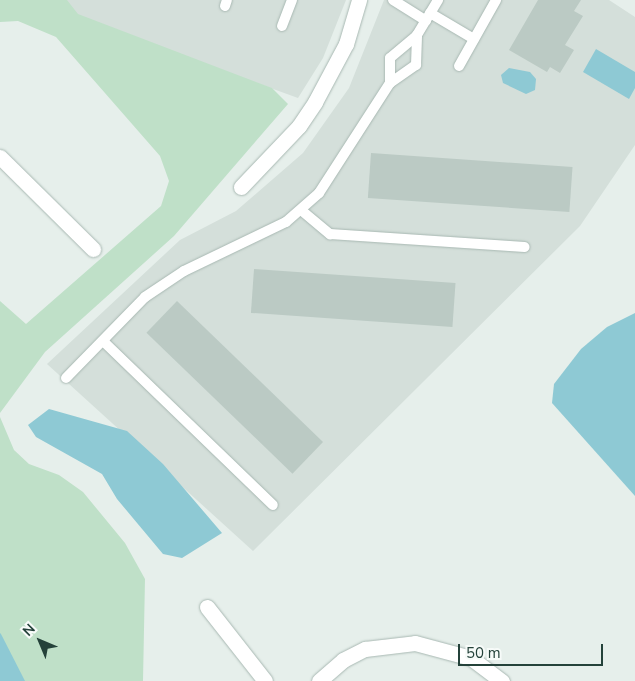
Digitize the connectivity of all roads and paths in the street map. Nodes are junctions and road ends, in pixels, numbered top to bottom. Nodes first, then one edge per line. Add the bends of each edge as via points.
1 (292, 0) edge
2 (359, 0) edge
3 (393, 0) edge
4 (438, 0) edge
5 (496, 0) edge
6 (428, 17) junction
7 (282, 26) dead end
8 (418, 35) junction
9 (474, 39) junction
10 (459, 66) dead end
11 (390, 83) junction
12 (0, 157) edge
13 (241, 187) dead end
14 (301, 210) junction
15 (525, 247) dead end
16 (93, 249) dead end
17 (103, 341) junction
18 (66, 378) dead end
19 (273, 505) dead end
20 (207, 607) dead end
21 (265, 681) edge
22 (319, 681) edge
23 (502, 681) edge

1 - 7 lane
2 - 13 street via 346,44 315,102 299,126
3 - 6 lane
4 - 6 lane
5 - 9 lane
6 - 8 lane
6 - 9 lane
8 - 11 lane via 390,58
8 - 11 lane via 416,65
9 - 10 lane
11 - 14 lane via 341,165
12 - 16 street
14 - 15 lane via 330,234
14 - 17 lane via 248,244 184,272 145,297
17 - 18 lane
17 - 19 lane
20 - 21 street
22 - 23 street via 343,660 366,649 414,643 471,658

